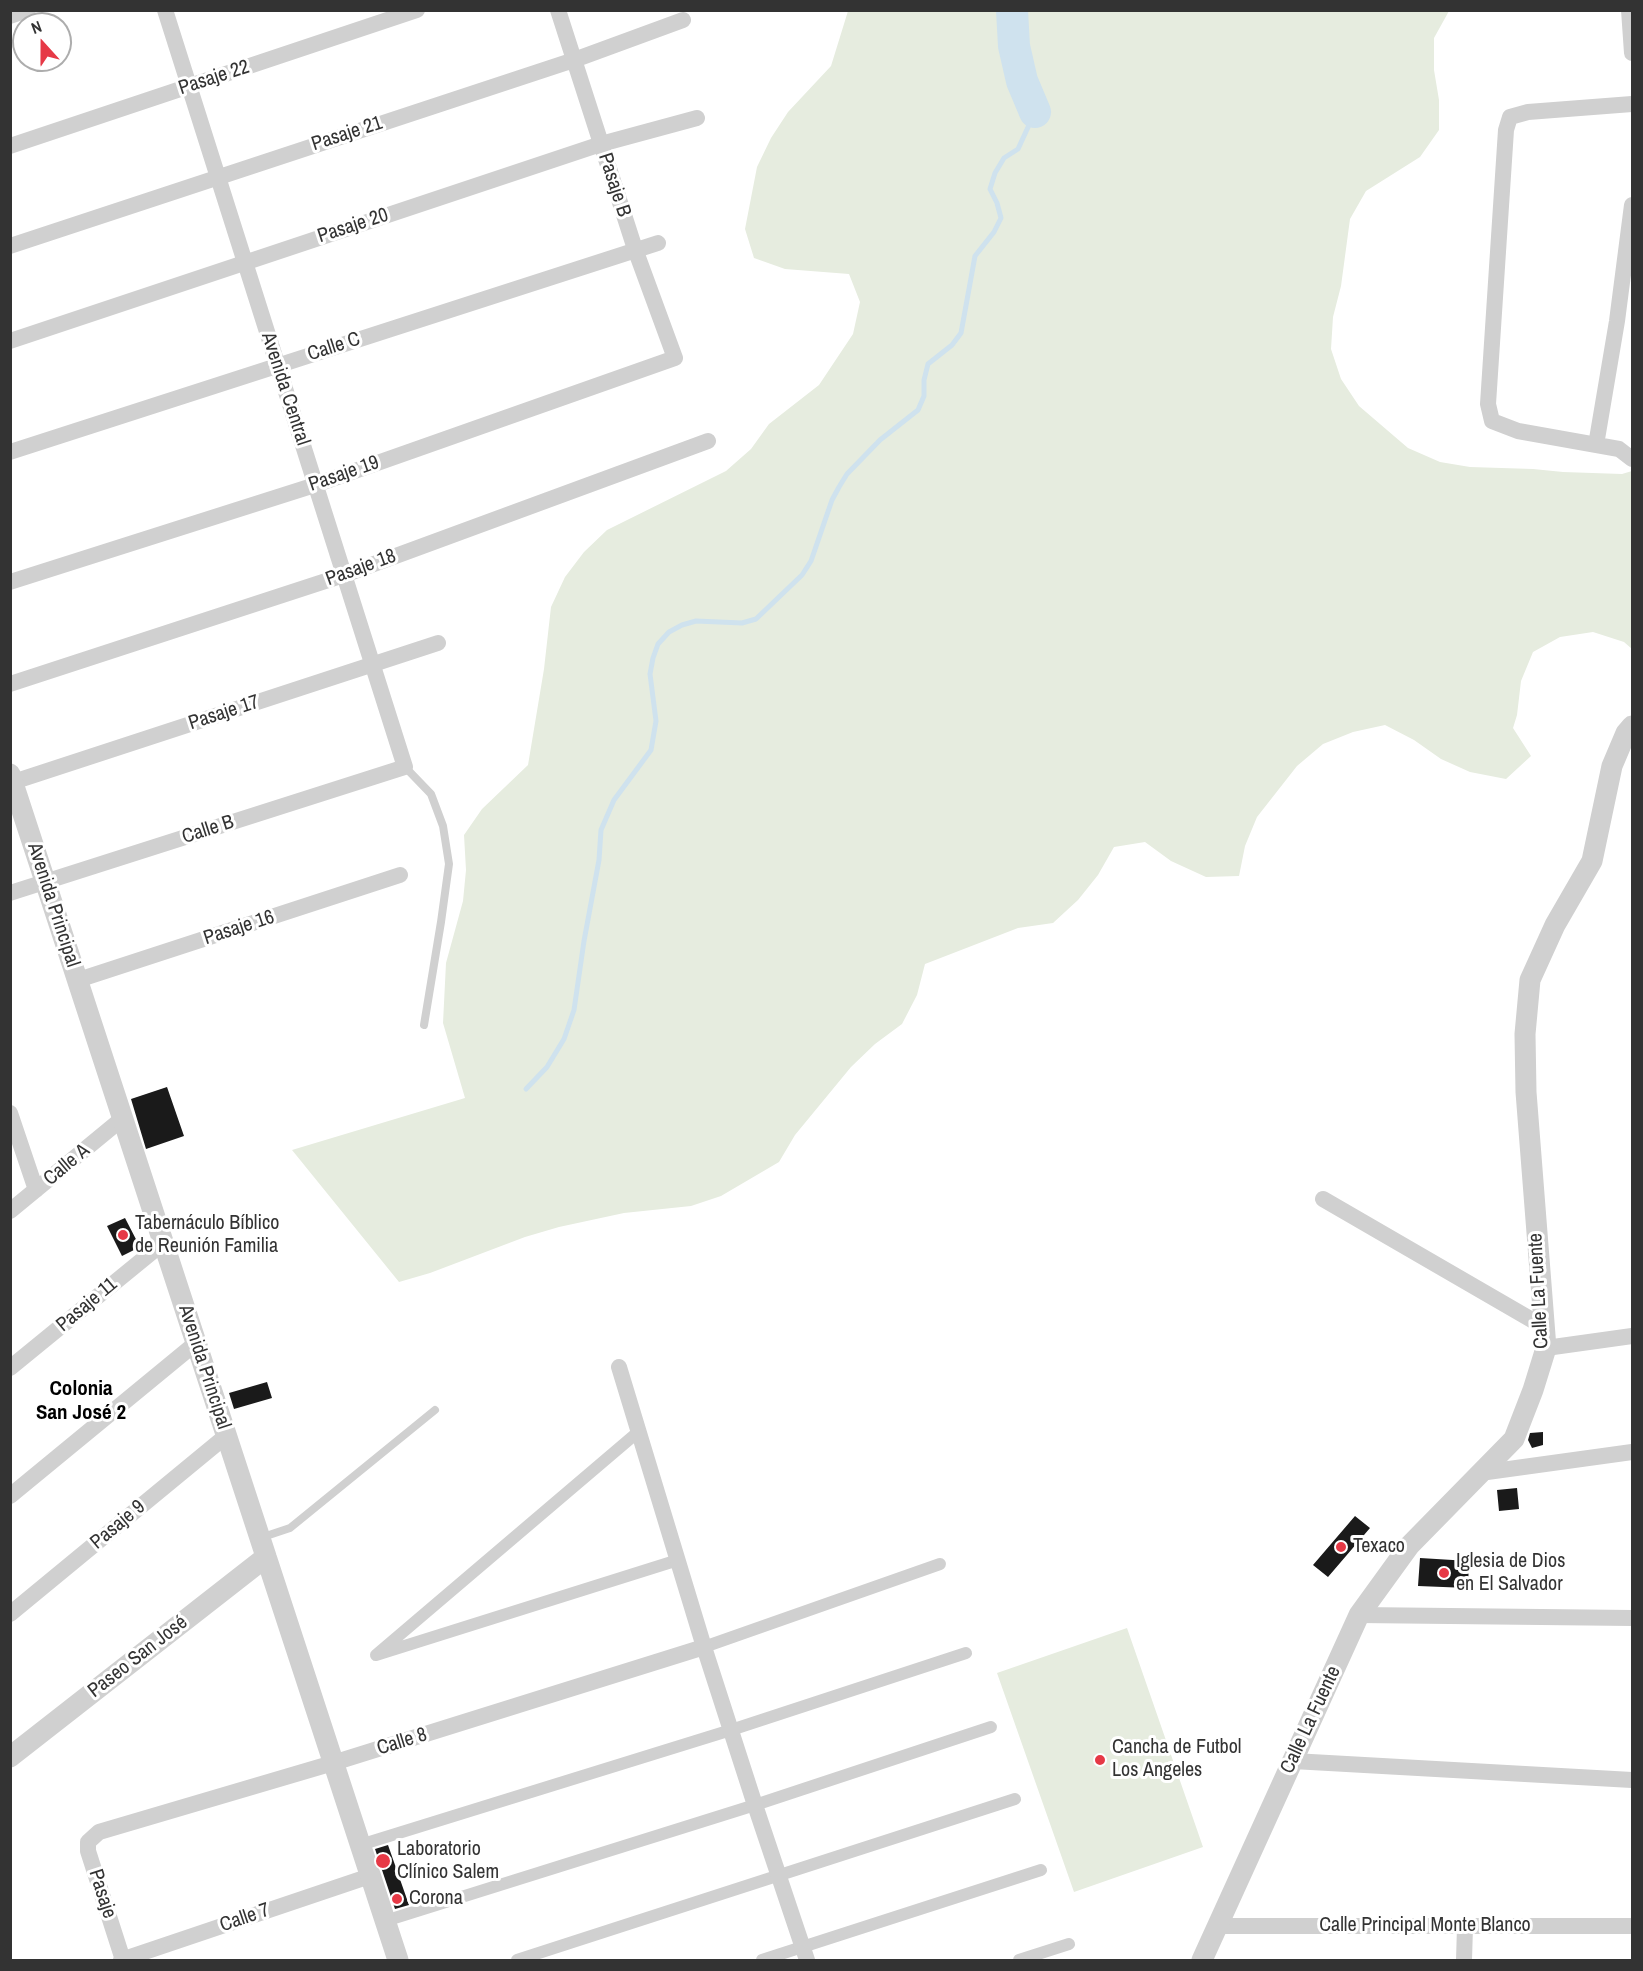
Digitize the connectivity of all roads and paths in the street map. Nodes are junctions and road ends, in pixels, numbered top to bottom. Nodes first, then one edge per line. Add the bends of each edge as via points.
1 (28, 10) edge
2 (165, 10) edge
3 (417, 10) edge
4 (558, 10) edge
5 (1629, 10) edge
6 (10, 16) edge
7 (683, 20) dead end
8 (1632, 53) edge
9 (574, 60) junction
10 (189, 87) junction
11 (1632, 104) edge
12 (698, 118) dead end
13 (601, 144) junction
14 (10, 146) edge
15 (217, 176) junction
16 (1632, 206) edge
17 (658, 243) dead end
18 (10, 246) edge
19 (635, 249) junction
20 (244, 262) junction
21 (10, 341) edge
22 (675, 358) joint
23 (278, 366) junction
24 (708, 441) dead end
25 (1596, 446) junction
26 (10, 452) edge
27 (1632, 459) edge
28 (315, 484) junction
29 (344, 574) junction
30 (10, 582) edge
31 (438, 643) dead end
32 (372, 664) junction
33 (10, 684) edge
34 (1632, 726) edge
35 (405, 767) junction
36 (11, 780) edge
37 (400, 875) dead end
38 (45, 882) junction
39 (10, 893) edge
40 (78, 980) junction
41 (424, 1025) dead end
42 (10, 1113) edge
43 (123, 1118) junction
44 (36, 1190) junction
45 (1323, 1199) dead end
46 (10, 1211) edge
47 (163, 1243) junction
48 (1632, 1336) edge
49 (1545, 1338) junction
50 (196, 1343) junction
51 (619, 1367) dead end
52 (10, 1368) edge
53 (435, 1410) dead end
54 (638, 1432) junction
55 (226, 1436) junction
56 (1632, 1452) edge
57 (1480, 1473) junction
58 (10, 1496) edge
59 (263, 1547) junction
60 (678, 1560) junction
61 (940, 1564) dead end
62 (10, 1614) edge
63 (1359, 1615) junction
64 (1632, 1618) edge
65 (704, 1647) junction
66 (966, 1653) dead end
67 (991, 1727) dead end
68 (732, 1730) junction
69 (10, 1757) edge
70 (1293, 1761) junction
71 (333, 1763) junction
72 (1632, 1780) edge
73 (1015, 1799) dead end
74 (754, 1805) junction
75 (99, 1832) joint
76 (360, 1845) junction
77 (1041, 1870) dead end
78 (370, 1876) junction
79 (778, 1876) junction
80 (385, 1922) junction
81 (1218, 1926) junction
82 (1632, 1926) edge
83 (1464, 1927) junction
84 (1069, 1944) dead end
85 (805, 1954) edge
86 (122, 1960) edge
87 (398, 1960) edge
88 (517, 1960) edge
89 (762, 1960) edge
90 (1019, 1960) edge
91 (1202, 1960) edge
92 (1464, 1960) edge

1 - 6 street
2 - 10 street, Avenida Central
3 - 10 street, Pasaje 22
4 - 9 street, Pasaje B
5 - 8 street
7 - 9 street, Pasaje 21
9 - 13 street, Pasaje B
9 - 15 street, Pasaje 21
10 - 14 street, Pasaje 22
10 - 15 street, Avenida Central
11 - 25 street via 1528,112 1510,117 1506,130 1488,404 1492,421 1518,431
12 - 13 street, Pasaje 20
13 - 19 street, Pasaje B
13 - 20 street, Pasaje 20
15 - 18 street, Pasaje 21
15 - 20 street, Avenida Central
16 - 25 street
17 - 19 street, Calle C
19 - 22 street, Pasaje B
19 - 23 street, Calle C
20 - 21 street, Pasaje 20
20 - 23 street, Avenida Central
22 - 28 street, Pasaje 19
23 - 26 street, Calle C
23 - 28 street, Avenida Central
24 - 29 street, Pasaje 18
25 - 27 street via 1619,449
28 - 29 street, Avenida Central
28 - 30 street, Pasaje 19
29 - 32 street, Avenida Central
29 - 33 street, Pasaje 18
31 - 32 street, Pasaje 17
32 - 35 street, Avenida Central
32 - 36 street, Pasaje 17
34 - 49 street, Calle La Fuente via 1612,766 1592,861 1555,926 1530,981 1525,1034 1526,1092
35 - 38 street, Calle B
35 - 41 lane via 431,794 443,826 449,864
36 - 38 street, Avenida Principal
37 - 40 street, Pasaje 16
38 - 39 street, Calle B
38 - 40 street, Avenida Principal
40 - 43 street, Avenida Principal
42 - 44 street
43 - 44 street, Calle A
43 - 47 street, Avenida Principal
44 - 46 street, Calle A
45 - 49 street
47 - 50 street, Avenida Principal
47 - 52 street, Pasaje 11
48 - 49 street
49 - 57 street, Calle La Fuente via 1533,1390 1514,1439
50 - 55 street, Avenida Principal
50 - 58 street
51 - 54 street
53 - 59 lane
54 - 60 street
54 - 60 street via 376,1655
55 - 59 street, Avenida Principal
55 - 62 street, Pasaje 9
56 - 57 street
57 - 63 street, Calle La Fuente via 1409,1546
59 - 69 street, Paseo San José
59 - 71 street, Avenida Principal
60 - 65 street
61 - 65 street
63 - 64 street
63 - 70 street, Calle La Fuente
65 - 68 street
65 - 71 street, Calle 8
66 - 68 street
67 - 74 street
68 - 74 street
68 - 76 street
70 - 72 street
70 - 81 street, Calle La Fuente
71 - 75 street, Calle 8
71 - 76 street, Avenida Principal
73 - 79 street
74 - 79 street
74 - 80 street
75 - 86 street, Pasaje via 88,1842 88,1851
76 - 78 street, Avenida Principal
77 - 85 street
78 - 80 street, Avenida Principal
78 - 86 street, Calle 7
79 - 85 street
79 - 88 street
80 - 87 street, Avenida Principal
81 - 83 street, Calle Principal Monte Blanco
81 - 91 street, Calle La Fuente
82 - 83 street, Calle Principal Monte Blanco
83 - 92 street
84 - 90 street
85 - 89 street

